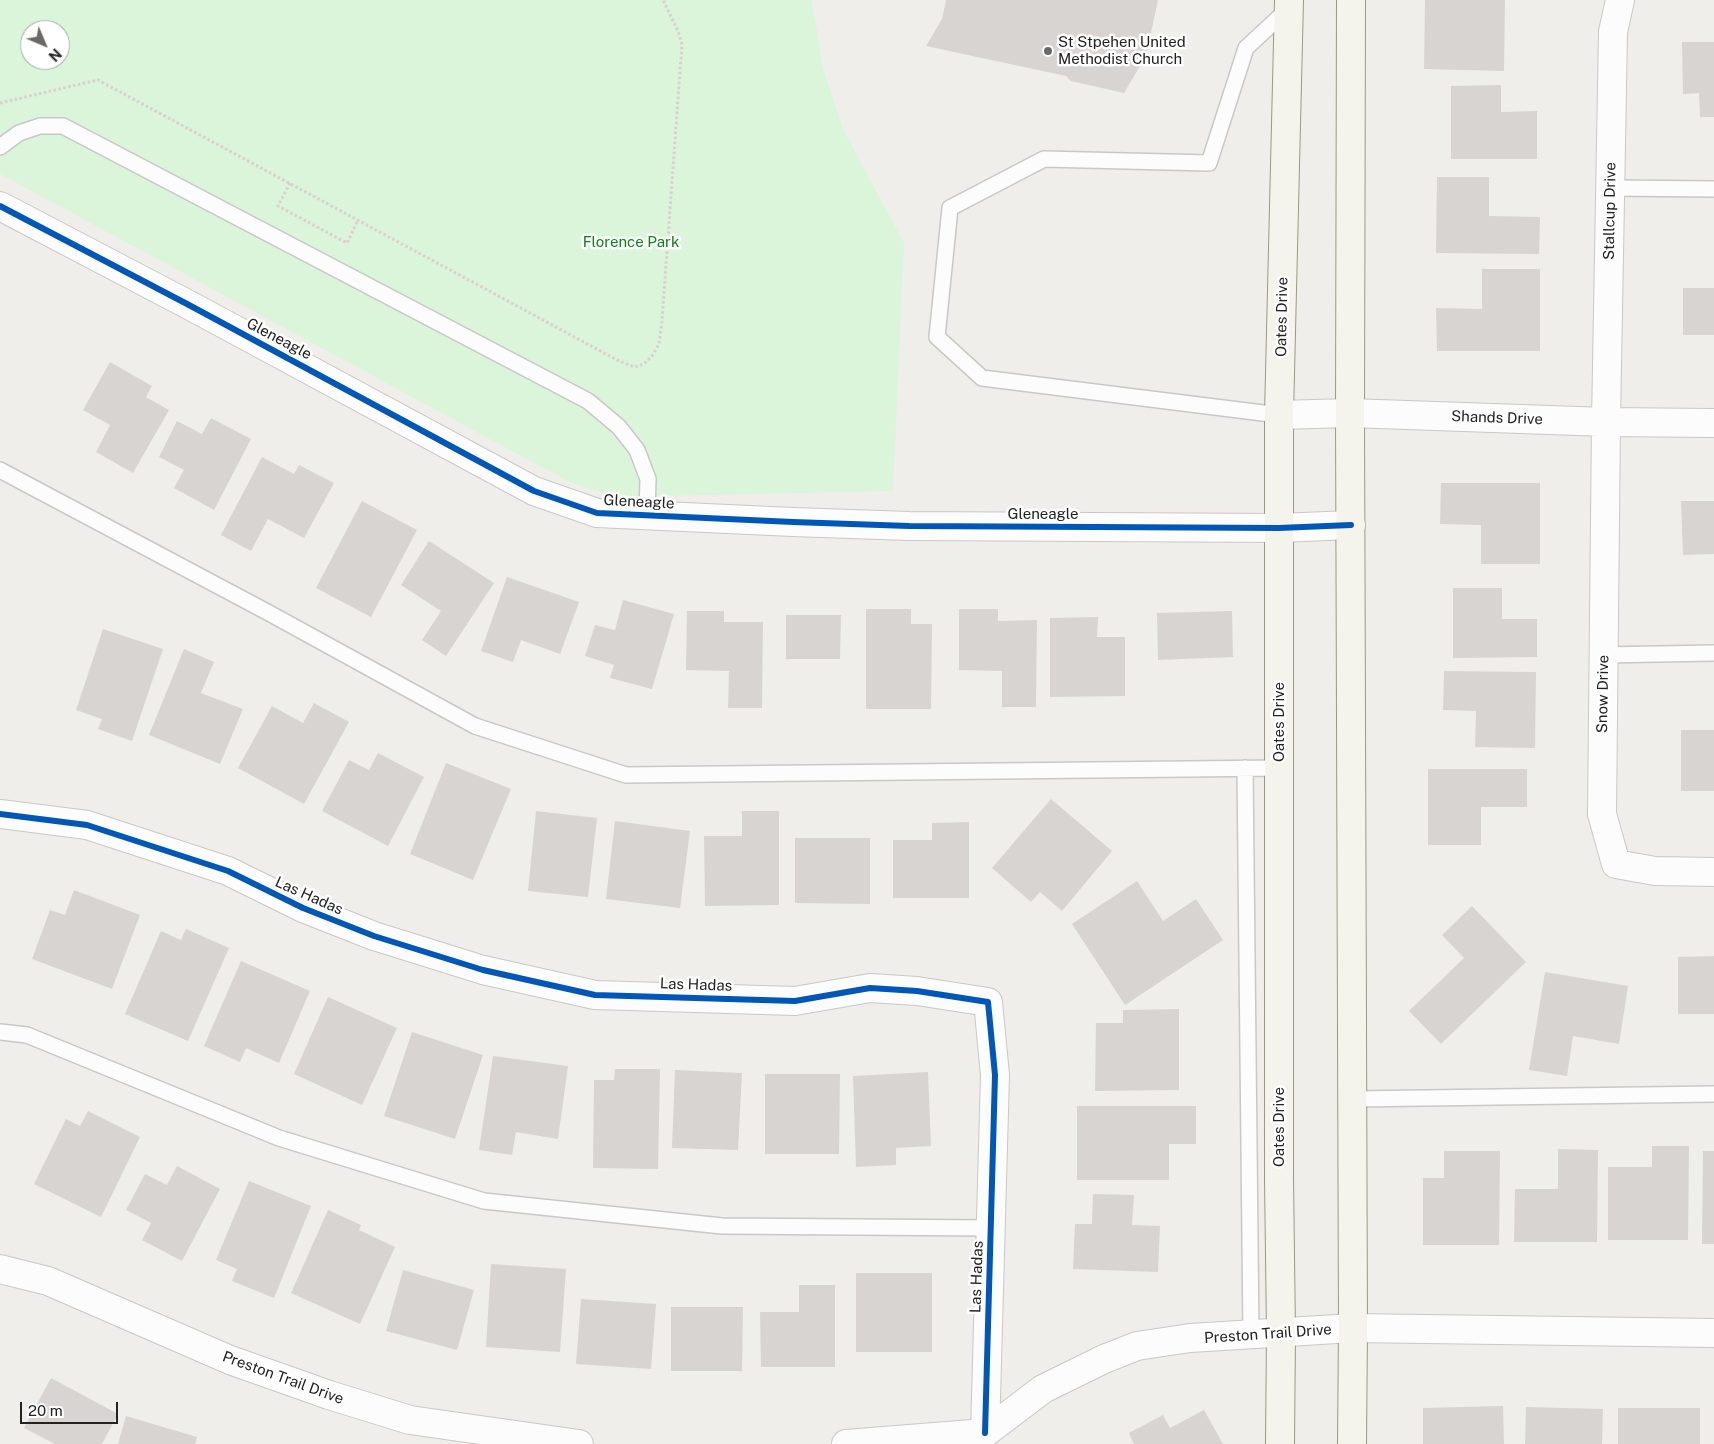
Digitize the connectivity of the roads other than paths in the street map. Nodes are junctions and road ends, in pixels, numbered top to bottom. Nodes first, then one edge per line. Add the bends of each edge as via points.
1 (1352, 0) edge
2 (1620, 0) edge
3 (1289, 4) edge
4 (0, 147) edge
5 (1610, 188) junction
6 (1714, 188) edge
7 (0, 206) edge
8 (1350, 413) junction
9 (1280, 415) junction
10 (1606, 422) junction
11 (1714, 423) edge
12 (0, 470) edge
13 (647, 515) junction
14 (1351, 525) junction
15 (1279, 528) junction
16 (1714, 653) edge
17 (1603, 655) junction
18 (1245, 768) junction
19 (1279, 768) junction
20 (0, 814) edge
21 (1714, 872) edge
22 (0, 1032) edge
23 (1714, 1094) edge
24 (1352, 1099) junction
25 (991, 1228) junction
26 (0, 1269) edge
27 (1353, 1328) junction
28 (1281, 1333) junction
29 (1714, 1333) edge
30 (1251, 1335) junction
31 (985, 1433) junction
32 (579, 1444) edge
33 (846, 1444) edge
34 (1280, 1444) edge
35 (1352, 1444) edge

1 - 8 main road
2 - 5 street, Stallcup Drive via 1613,32
3 - 9 main road, Oates Drive
3 - 9 lane via 1246,48 1209,163 1044,159 950,208 937,337 982,378
4 - 13 lane via 33,128 63,126 588,401 619,427 637,450 648,479
5 - 6 lane
5 - 10 street, Stallcup Drive
7 - 13 street, Gleneagle via 534,491 597,513
8 - 9 street, Shands Drive
8 - 10 street, Shands Drive
8 - 14 main road
9 - 15 main road, Oates Drive
10 - 11 street, Shands Drive
10 - 17 street, Snow Drive
12 - 18 lane via 475,726 626,775
13 - 15 street, Gleneagle via 909,526
14 - 15 street, Gleneagle
14 - 24 main road
15 - 19 main road, Oates Drive
16 - 17 lane
17 - 21 street, Snow Drive via 1602,814 1616,864 1655,871
18 - 19 lane
18 - 30 lane
19 - 28 main road, Oates Drive
20 - 25 street, Las Hadas via 87,825 228,871 303,908 374,936 483,970 595,994 795,1001 870,988 917,991 988,1002 995,1075
22 - 25 lane via 27,1035 280,1138 484,1202 722,1226
23 - 24 lane
24 - 27 main road
25 - 31 street, Las Hadas
26 - 32 street, Preston Trail Drive via 48,1281 230,1360 410,1420
27 - 28 street, Preston Trail Drive
27 - 29 street, Preston Trail Drive
27 - 35 main road
28 - 30 street, Preston Trail Drive
28 - 34 main road, Oates Drive
30 - 31 street, Preston Trail Drive via 1190,1338 1137,1346 1043,1389
31 - 33 street

